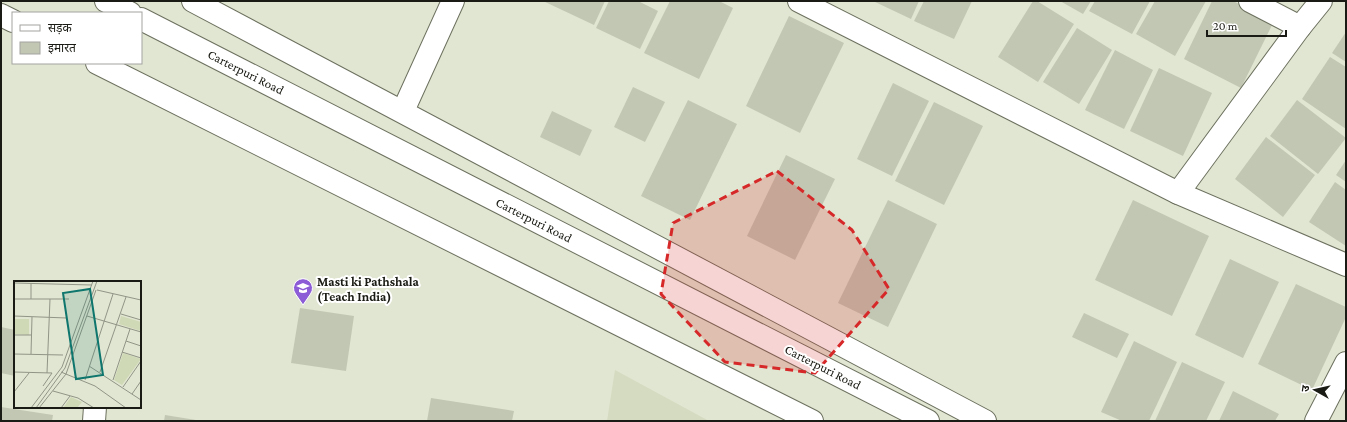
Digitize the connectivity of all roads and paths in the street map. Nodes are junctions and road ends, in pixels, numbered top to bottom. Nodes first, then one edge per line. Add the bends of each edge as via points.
1 (106, 1) edge
2 (193, 1) edge
3 (453, 1) edge
4 (799, 1) edge
5 (1250, 1) edge
6 (1321, 1) edge
7 (128, 12) edge
8 (1, 15) edge
9 (12, 20) edge
10 (142, 20) edge
11 (1300, 27) junction
12 (98, 64) edge
13 (403, 111) junction
14 (1178, 193) junction
15 (1346, 265) edge
16 (1346, 363) edge
17 (95, 408) edge
18 (94, 421) edge
19 (812, 421) edge
20 (928, 421) edge
21 (985, 421) edge
22 (1316, 421) edge

1 - 7 street
2 - 13 street
3 - 13 street
4 - 14 street
5 - 11 street
6 - 11 street
8 - 9 street
10 - 20 street, Carterpuri Road
11 - 14 street
12 - 19 street
13 - 21 street
14 - 15 street
16 - 22 street
17 - 18 street

